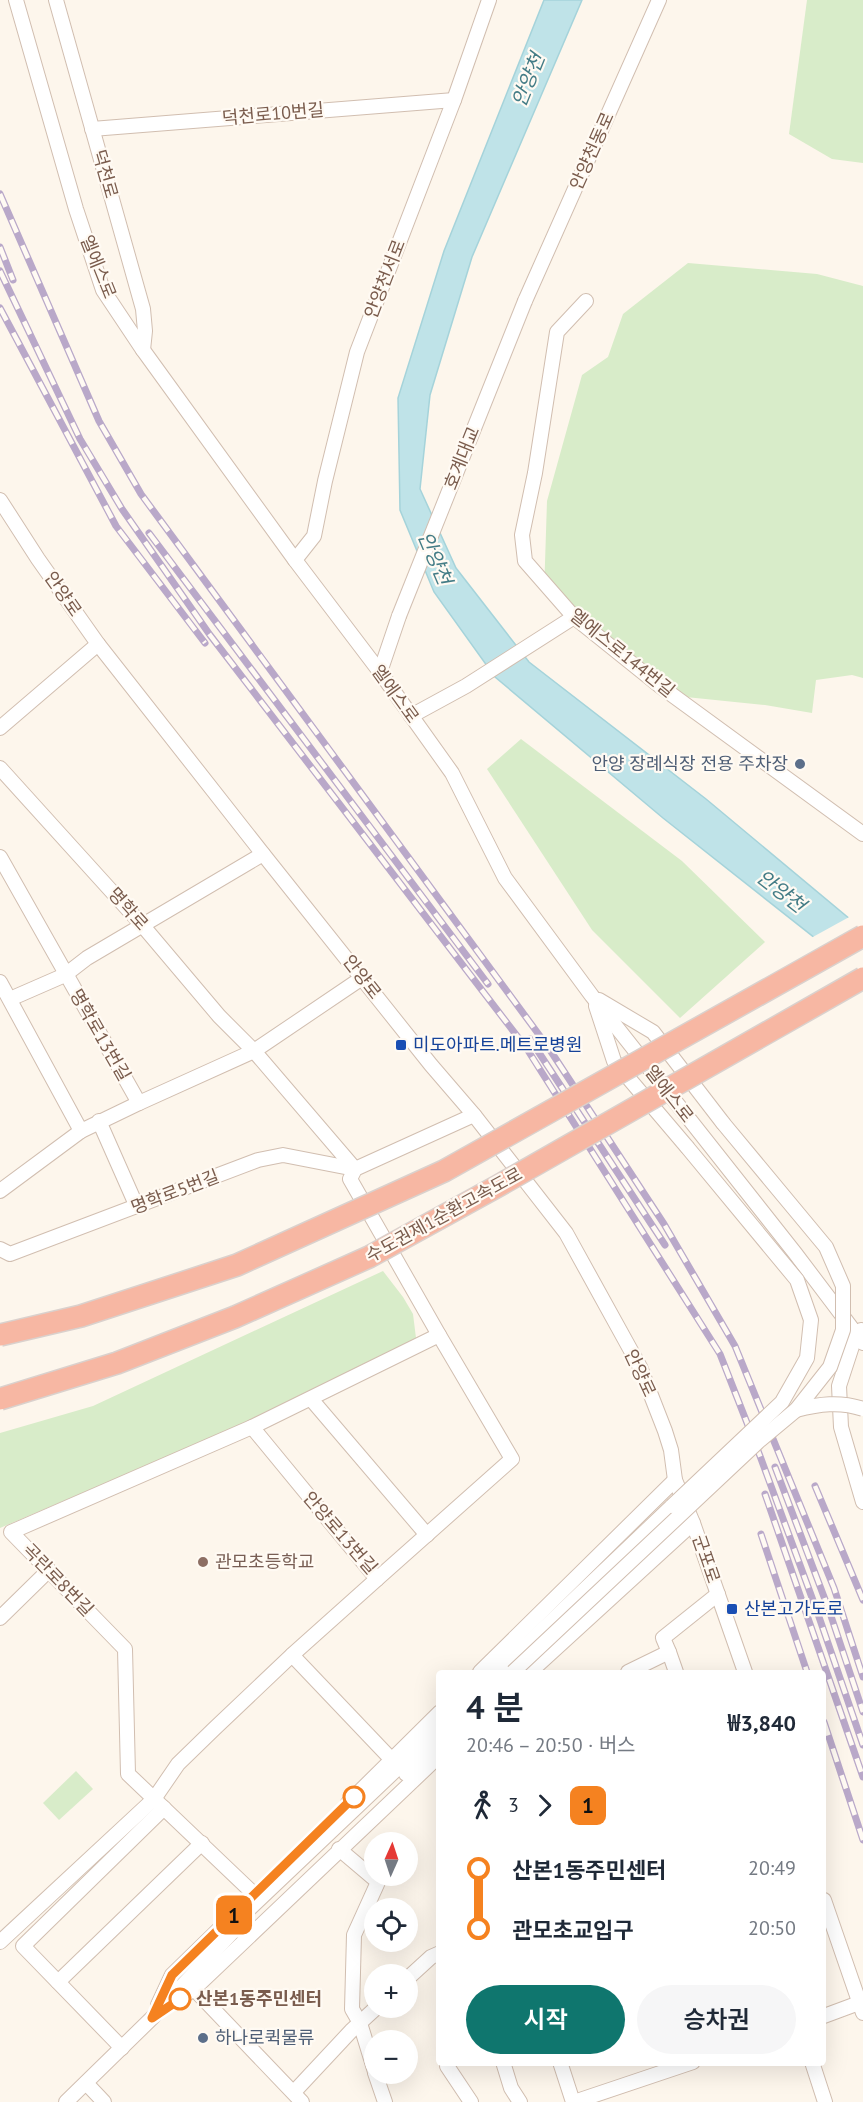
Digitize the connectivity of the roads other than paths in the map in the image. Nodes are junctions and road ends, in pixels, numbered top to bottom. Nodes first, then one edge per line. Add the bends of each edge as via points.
1 (16, 0) edge
2 (56, 0) edge
3 (489, 0) edge
4 (659, 0) edge
5 (454, 100) junction
6 (92, 129) junction
7 (525, 301) joint
8 (586, 301) dead end
9 (143, 350) junction
10 (0, 500) edge
11 (295, 560) junction
12 (574, 617) junction
13 (98, 644) junction
14 (380, 672) junction
15 (411, 716) junction
16 (0, 728) edge
17 (0, 768) edge
18 (863, 834) edge
19 (263, 854) junction
20 (0, 857) edge
21 (143, 926) junction
22 (863, 936) edge
23 (65, 975) junction
24 (362, 978) junction
25 (863, 978) edge
26 (0, 982) edge
27 (592, 996) junction
28 (10, 999) junction
29 (255, 1051) junction
30 (140, 1103) junction
31 (474, 1115) junction
32 (99, 1121) junction
33 (81, 1131) junction
34 (356, 1169) junction
35 (0, 1191) edge
36 (137, 1207) junction
37 (0, 1249) edge
38 (0, 1335) edge
39 (439, 1335) junction
40 (861, 1335) edge
41 (0, 1399) edge
42 (311, 1399) junction
43 (863, 1409) edge
44 (796, 1410) junction
45 (252, 1427) junction
46 (675, 1480) junction
47 (863, 1502) edge
48 (693, 1523) junction
49 (427, 1535) junction
50 (49, 1570) junction
51 (377, 1579) junction
52 (718, 1594) junction
53 (0, 1618) edge
54 (669, 1652) junction
55 (292, 1655) junction
56 (482, 1670) edge
57 (500, 1670) edge
58 (515, 1670) edge
59 (532, 1670) edge
60 (632, 1670) edge
61 (675, 1670) edge
62 (744, 1670) edge
63 (436, 1716) edge
64 (436, 1732) edge
65 (436, 1746) edge
66 (436, 1759) edge
67 (392, 1760) junction
68 (159, 1803) junction
69 (202, 1844) junction
70 (339, 1849) junction
71 (255, 1895) junction
72 (826, 1905) edge
73 (240, 1924) junction
74 (0, 1942) edge
75 (436, 1955) edge
76 (418, 1969) edge
77 (58, 1982) junction
78 (194, 1989) junction
79 (861, 2008) edge
80 (826, 2016) edge
81 (152, 2018) junction
82 (365, 2018) edge
83 (360, 2023) junction
84 (364, 2036) edge
85 (122, 2049) junction
86 (447, 2066) edge
87 (504, 2066) edge
88 (561, 2066) edge
89 (681, 2066) edge
90 (813, 2066) edge
91 (86, 2084) junction
92 (379, 2084) edge
93 (298, 2097) edge
94 (66, 2102) edge
95 (104, 2102) edge
96 (385, 2102) edge
97 (471, 2102) edge
98 (520, 2102) edge
99 (573, 2102) edge
100 (825, 2102) edge

1 - 9 street, 엘에스로 via 103,290
2 - 6 street, 덕천로
3 - 5 street, 안양천서로
4 - 7 street, 안양천동로
5 - 6 street, 덕천로10번길
5 - 11 street, 안양천서로 via 357,352 314,536
6 - 9 street, 덕천로 via 143,309
7 - 14 street, 호계대교, bridge via 399,615
8 - 12 street, 엘에스로144번길 via 557,332 522,535 525,561
9 - 11 street, 엘에스로
10 - 13 street, 안양로
11 - 14 street, 엘에스로
12 - 15 street
12 - 18 street, 엘에스로144번길 via 660,686
13 - 16 street
13 - 19 street, 안양로
14 - 15 street, 엘에스로
15 - 27 street, 엘에스로 via 452,773 505,878
17 - 21 street, 명학로
19 - 21 street
19 - 24 street, 안양로
20 - 23 street, 명학로13번길
21 - 23 street
21 - 29 street, 명학로 via 219,1016
22 - 38 highway, bridge via 444,1171 237,1266 81,1316
23 - 28 street
23 - 30 street, 명학로13번길
24 - 29 street
24 - 31 street, 안양로
25 - 41 highway, 수도권제1순환고속도로, bridge via 369,1257 235,1317 117,1363
26 - 28 street
27 - 40 street, 엘에스로
27 - 44 street, bridge via 653,1032 826,1247 843,1286 843,1330 830,1367
27 - 57 street, bridge via 614,1061 797,1280 811,1320 807,1358 782,1402
28 - 33 street
29 - 30 street
29 - 34 street, 명학로
30 - 32 street
31 - 34 street
31 - 46 street, 안양로 via 567,1233 640,1367 671,1450
32 - 33 street
32 - 36 street
33 - 35 street
34 - 36 street, 명학로5번길 via 283,1155
34 - 39 street, 안양로13번길 via 350,1179
36 - 37 street, 명학로5번길 via 10,1254
39 - 42 street
39 - 49 street, 안양로13번길 via 512,1459
40 - 47 street via 839,1386 841,1427
42 - 45 street
42 - 49 street
43 - 44 street, bridge via 821,1404
44 - 58 street, bridge
45 - 50 street, 곡란로8번길 via 11,1532
45 - 51 street, 안양로13번길
46 - 48 street, 군포로
46 - 56 street
48 - 52 street, 군포로
48 - 59 street
49 - 51 street, 안양로13번길
50 - 53 street
50 - 68 street, 곡란로8번길 via 125,1649 128,1774
51 - 55 street
52 - 54 street via 663,1638
52 - 62 street, 군포로
54 - 60 street
54 - 61 street
55 - 67 street
55 - 68 street via 178,1764
63 - 67 street
64 - 73 street via 247,1911
65 - 73 street via 254,1917
66 - 70 street
67 - 71 street
68 - 69 street, 곡란로8번길
68 - 74 street
68 - 77 street via 23,1946
69 - 71 street, 곡란로8번길
69 - 77 street
70 - 78 street
70 - 83 street via 378,1882 354,1935 352,2009
71 - 81 street via 172,1975
72 - 79 street
73 - 81 street
75 - 76 street
77 - 85 street
78 - 81 street
78 - 93 street
79 - 80 street
81 - 85 street
82 - 83 street
83 - 84 street
83 - 93 street
85 - 91 street
86 - 97 street
87 - 98 street
88 - 99 street
89 - 99 street
90 - 100 street
91 - 94 street
91 - 95 street
92 - 96 street

